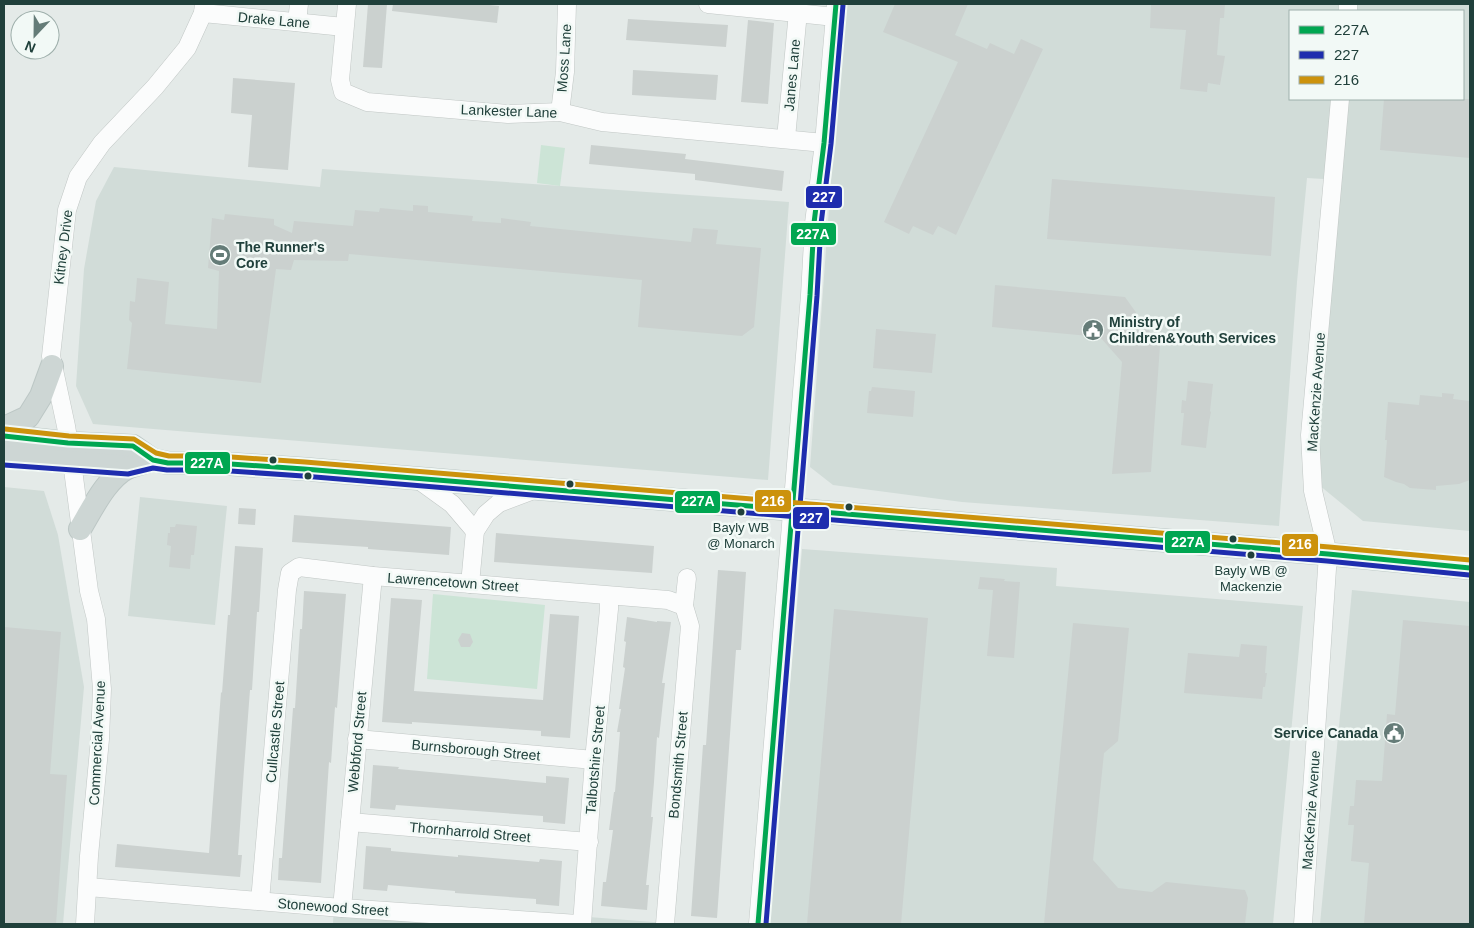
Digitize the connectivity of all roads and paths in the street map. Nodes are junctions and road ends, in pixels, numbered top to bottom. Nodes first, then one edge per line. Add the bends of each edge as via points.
1 (299, 4) edge
2 (347, 4) edge
3 (567, 4) edge
4 (708, 4) edge
5 (203, 9) edge
6 (836, 10) edge
7 (798, 12) junction
8 (297, 22) junction
9 (344, 26) junction
10 (1340, 100) edge
11 (560, 112) junction
12 (786, 138) junction
13 (824, 143) junction
14 (52, 366) junction
15 (4, 428) edge
16 (4, 436) edge
17 (70, 453) junction
18 (4, 457) edge
19 (153, 460) junction
20 (129, 468) junction
21 (416, 478) junction
22 (536, 488) junction
23 (792, 509) junction
24 (80, 529) junction
25 (475, 531) junction
26 (1328, 554) junction
27 (299, 567) joint
28 (1470, 568) edge
29 (373, 576) junction
30 (687, 578) dead end
31 (470, 584) junction
32 (609, 596) junction
33 (684, 606) junction
34 (357, 739) junction
35 (594, 760) junction
36 (350, 822) junction
37 (589, 842) junction
38 (88, 887) junction
39 (260, 901) junction
40 (342, 908) junction
41 (85, 924) edge
42 (578, 924) edge
43 (582, 924) edge
44 (664, 924) edge
45 (758, 924) edge
46 (1303, 924) edge

1 - 8 street
2 - 9 street, Lankester Lane
3 - 11 street, Moss Lane
4 - 7 street
5 - 8 street, Drake Lane
5 - 14 street, Kitney Drive via 187,48 102,143 78,177 67,210
6 - 7 street
6 - 13 street
7 - 12 street, Janes Lane
8 - 9 street, Drake Lane
9 - 11 street, Lankester Lane via 340,80 344,92 367,102 508,114
10 - 26 street, MacKenzie Avenue via 1310,435 1313,490
11 - 12 street, Lankester Lane via 602,122
12 - 13 street, Lankester Lane
13 - 23 street via 814,223
14 - 15 main road via 41,396 28,417
14 - 17 street, Kitney Drive
16 - 17 main road
17 - 18 main road
17 - 19 main road via 132,446
17 - 20 main road
17 - 24 street, Commercial Avenue
19 - 20 main road
19 - 21 main road
20 - 24 main road via 122,470 101,493
21 - 22 main road
21 - 25 street via 452,504
22 - 23 main road
22 - 25 street via 499,504 486,514
23 - 26 main road
23 - 45 street
24 - 38 street, Commercial Avenue via 96,619 102,689
25 - 31 street
26 - 28 main road
26 - 46 street, MacKenzie Avenue
27 - 29 street, Lawrencetown Street
27 - 39 street, Cullcastle Street via 290,573 287,590
29 - 31 street, Lawrencetown Street
29 - 34 street, Webbford Street
30 - 33 street, Bondsmith Street
31 - 32 street, Lawrencetown Street
32 - 33 street via 668,600
32 - 35 street, Talbotshire Street
33 - 44 street, Bondsmith Street via 690,626
34 - 35 street, Burnsborough Street
34 - 36 street, Webbford Street
35 - 37 street, Talbotshire Street
36 - 37 street, Thornharrold Street
36 - 40 street, Webbford Street
37 - 43 street, Talbotshire Street
38 - 39 street, Stonewood Street
38 - 41 street, Commercial Avenue
39 - 40 street, Stonewood Street
40 - 42 street, Stonewood Street

